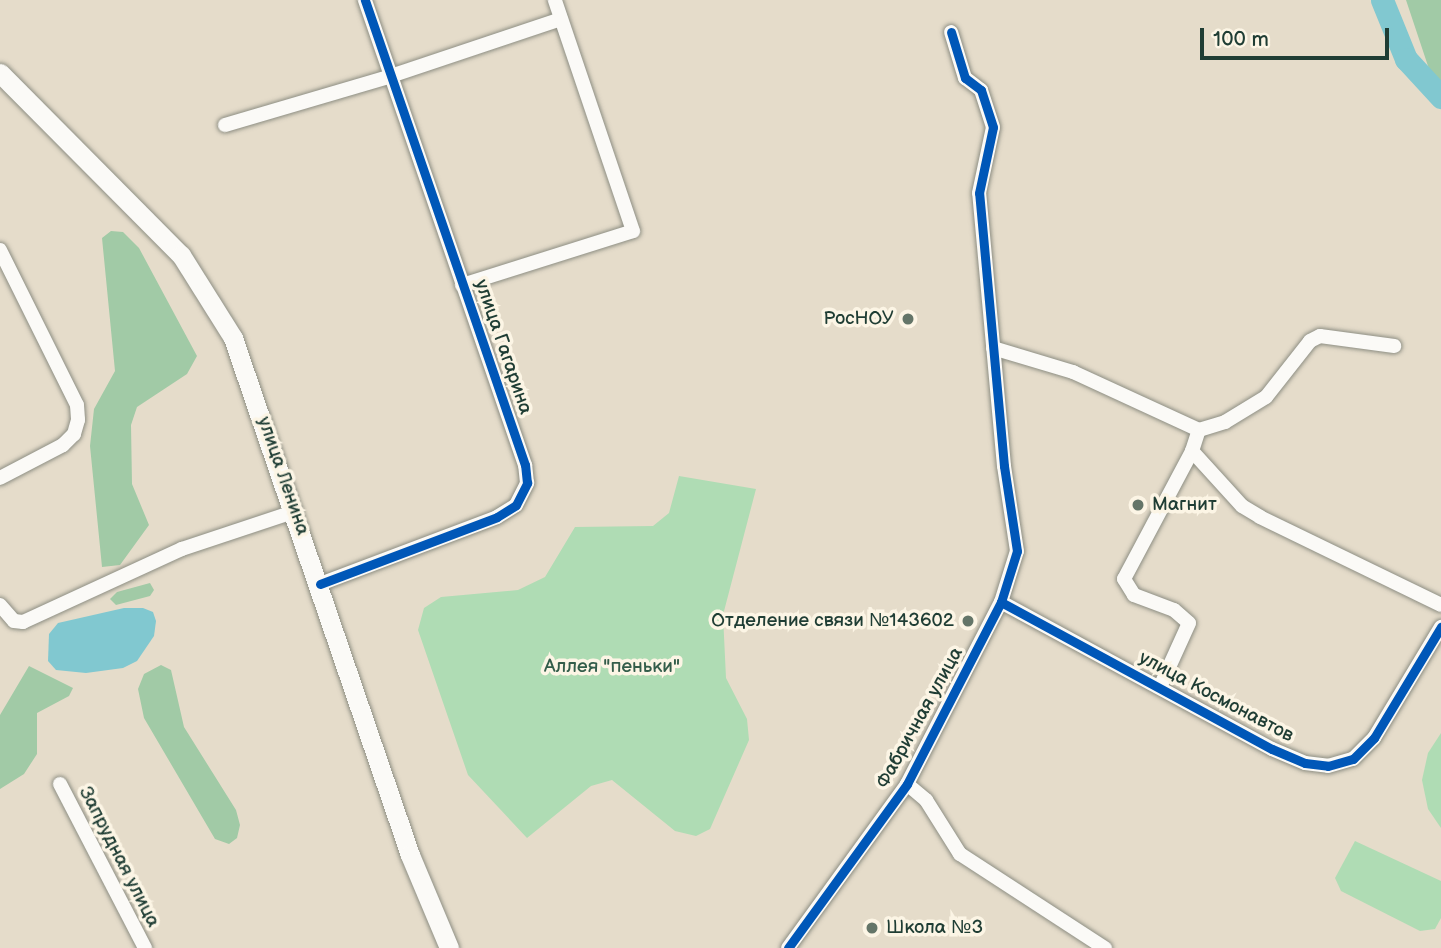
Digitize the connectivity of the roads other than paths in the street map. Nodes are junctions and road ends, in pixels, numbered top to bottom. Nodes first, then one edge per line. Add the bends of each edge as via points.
1 (365, 0) edge
2 (555, 0) edge
3 (561, 19) junction
4 (951, 32) dead end
5 (0, 73) edge
6 (391, 76) junction
7 (225, 125) dead end
8 (0, 250) edge
9 (462, 285) junction
10 (1394, 346) dead end
11 (993, 348) junction
12 (1199, 430) junction
13 (1192, 451) junction
14 (0, 478) edge
15 (296, 511) junction
16 (320, 584) junction
17 (1001, 602) junction
18 (1441, 605) edge
19 (0, 606) edge
20 (1441, 627) edge
21 (1160, 688) junction
22 (60, 784) dead end
23 (907, 784) junction
24 (145, 948) edge
25 (449, 948) edge
26 (788, 948) edge
27 (1105, 948) edge

1 - 6 street, улица Гагарина
2 - 3 street
3 - 6 street
3 - 9 street via 633,230
4 - 11 street, Фабричная улица via 965,78 981,90 993,127 979,193
5 - 15 main road, улица Ленина via 148,219 208,293 233,338
6 - 7 street
6 - 9 street, улица Гагарина
8 - 14 street via 77,405 78,420 74,434 63,445
9 - 16 street, улица Гагарина via 525,464 524,493 516,505 497,517
10 - 12 street via 1320,336 1310,341 1266,397 1224,422
11 - 12 street via 1073,372
11 - 17 street, Фабричная улица via 1017,551
12 - 13 street
13 - 18 street via 1242,506
13 - 21 street via 1124,579 1134,595 1174,610 1189,623
15 - 16 main road, улица Ленина
15 - 19 street via 182,549 23,622 14,621
16 - 25 main road, улица Ленина via 410,855
17 - 21 street, улица Космонавтов
17 - 23 street, Фабричная улица
20 - 21 street, улица Космонавтов via 1374,738 1353,759 1328,766 1305,763 1272,749
22 - 24 street, Запрудная улица
23 - 26 street, Фабричная улица
23 - 27 street via 926,800 960,854

